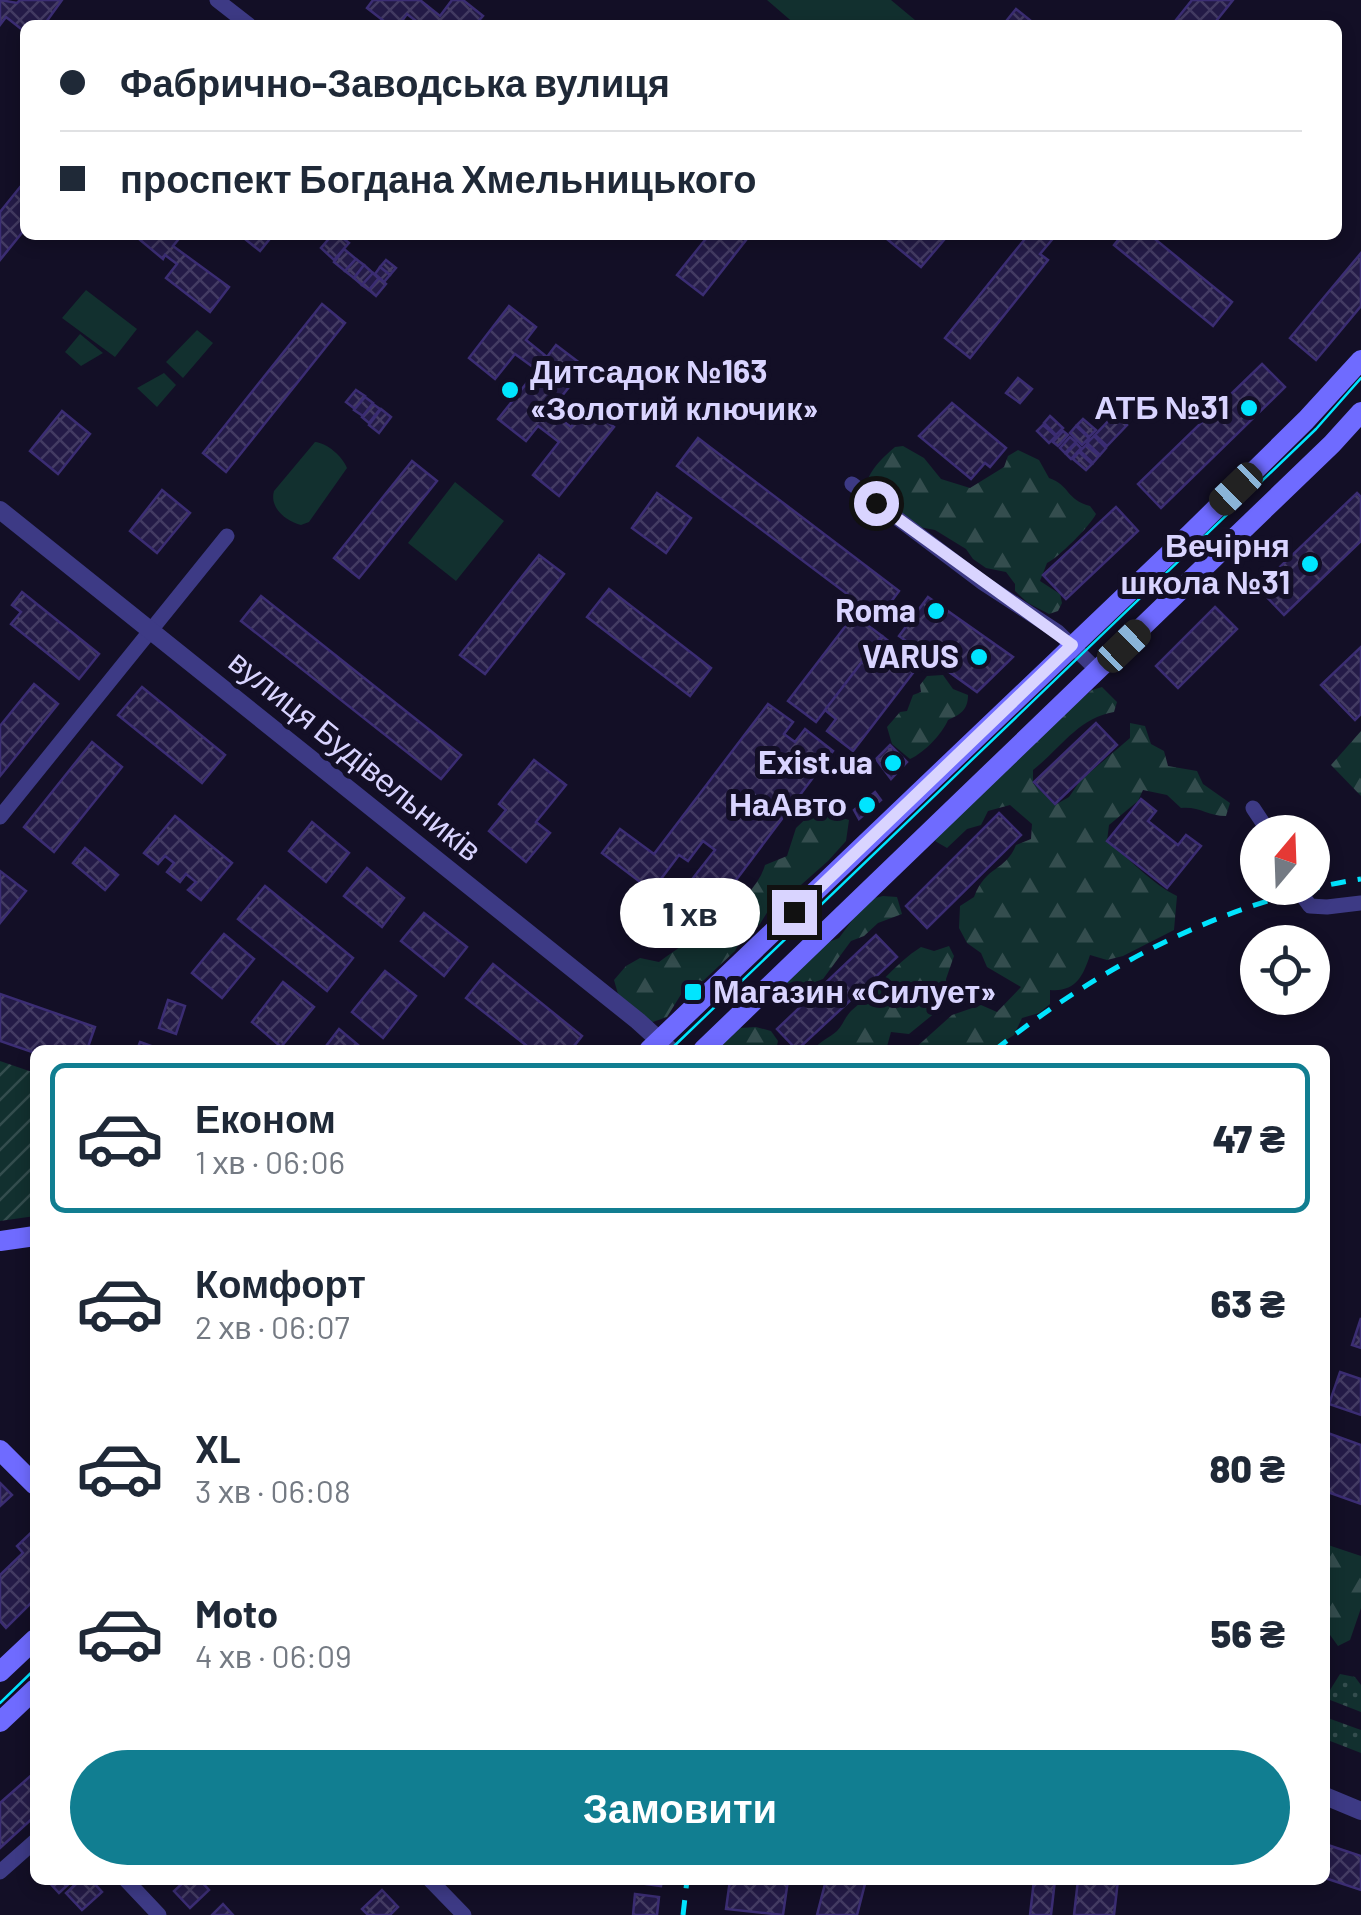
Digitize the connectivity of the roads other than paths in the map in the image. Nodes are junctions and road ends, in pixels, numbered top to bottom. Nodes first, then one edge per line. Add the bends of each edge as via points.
1 (217, 0) edge
2 (243, 20) edge
3 (1361, 360) edge
4 (1361, 412) edge
5 (852, 484) dead end
6 (0, 510) edge
7 (227, 536) dead end
8 (150, 630) junction
9 (1072, 645) junction
10 (1098, 671) junction
11 (1253, 808) dead end
12 (1258, 815) edge
13 (0, 817) edge
14 (1361, 904) edge
15 (1309, 905) edge
16 (658, 1045) edge
17 (662, 1045) edge
18 (708, 1045) edge
19 (30, 1237) edge
20 (0, 1241) edge
21 (0, 1450) edge
22 (30, 1480) edge
23 (30, 1644) edge
24 (0, 1672) edge
25 (30, 1693) edge
26 (0, 1722) edge
27 (1330, 1798) edge
28 (1361, 1811) edge
29 (30, 1845) edge
30 (0, 1872) edge
31 (131, 1885) edge
32 (435, 1885) edge
33 (159, 1915) edge
34 (464, 1915) edge

1 - 2 street
3 - 9 main road
4 - 10 main road
5 - 9 street
6 - 8 street, вулиця Будівельників
7 - 8 street
8 - 13 street
8 - 16 street, вулиця Будівельників
9 - 10 street
9 - 17 main road
10 - 18 main road
11 - 12 street
14 - 15 street
19 - 20 main road
21 - 22 main road
23 - 24 main road
25 - 26 main road
27 - 28 street
29 - 30 street
31 - 33 street
32 - 34 street

